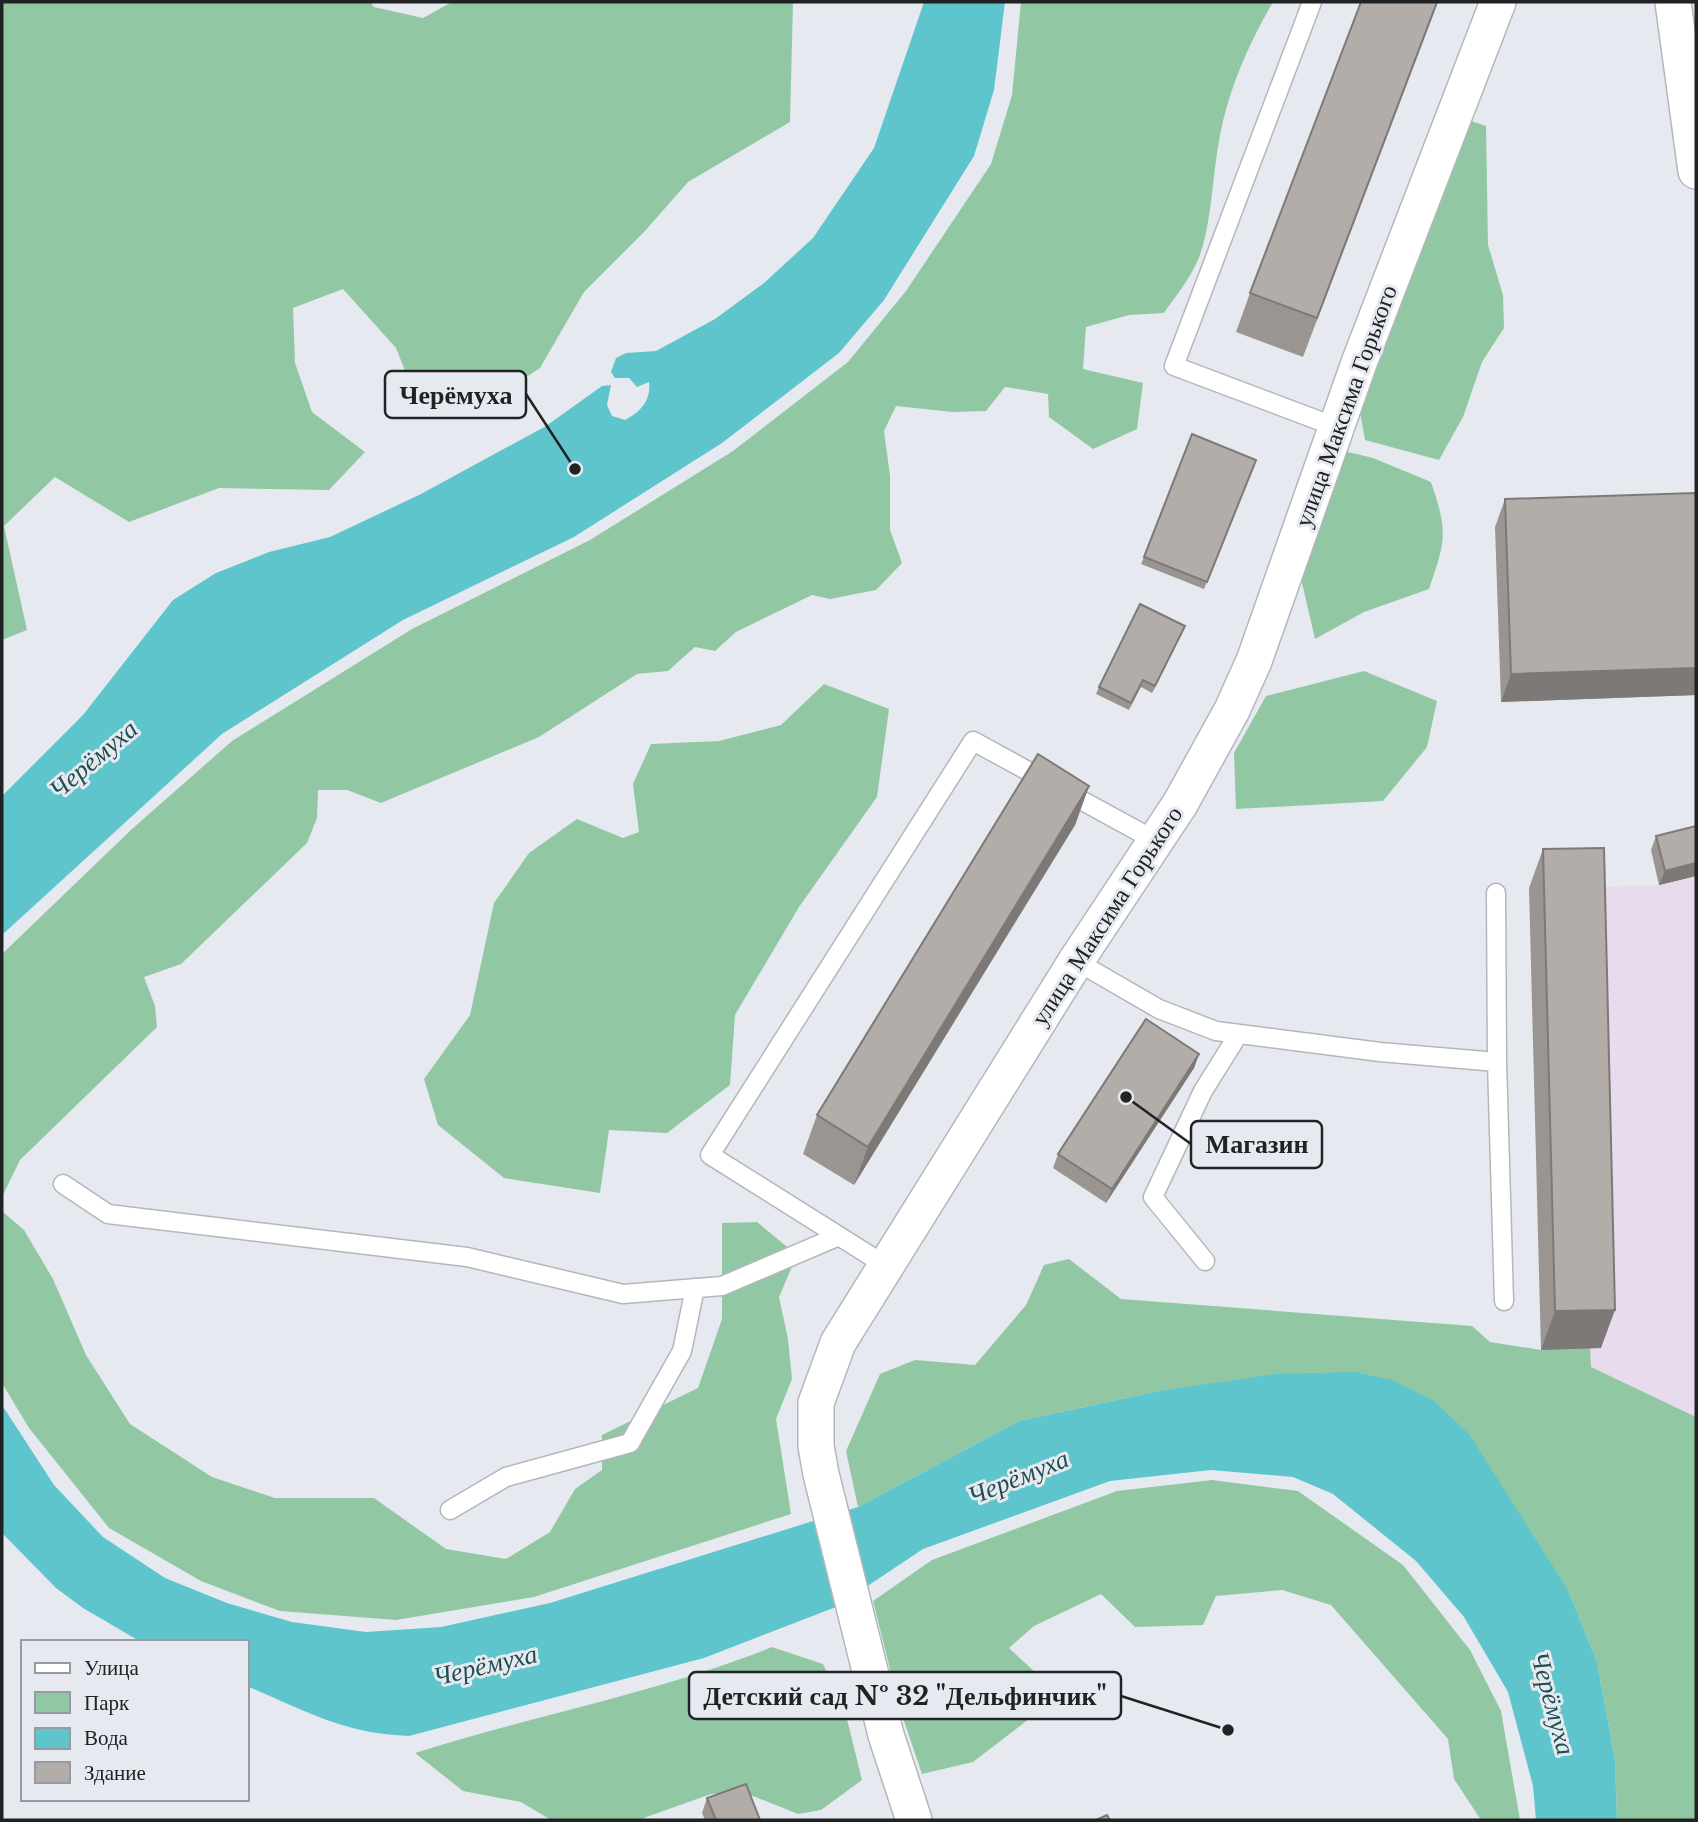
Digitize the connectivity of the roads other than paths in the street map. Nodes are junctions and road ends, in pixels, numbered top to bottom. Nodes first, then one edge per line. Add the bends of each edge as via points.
1 (1312, 2) edge
2 (1498, 2) edge
3 (1673, 2) edge
4 (1696, 171) edge
5 (1336, 427) junction
6 (1156, 841) junction
7 (1496, 892) dead end
8 (1076, 961) junction
9 (1238, 1034) junction
10 (1497, 1062) junction
11 (63, 1184) dead end
12 (839, 1236) junction
13 (1205, 1261) dead end
14 (885, 1265) junction
15 (695, 1288) junction
16 (1504, 1301) dead end
17 (450, 1510) dead end
18 (914, 1820) edge

1 - 5 lane via 1174,366
2 - 5 street, улица Максима Горького
3 - 4 street
5 - 6 street, улица Максима Горького via 1254,661 1205,763
6 - 8 street, улица Максима Горького
6 - 12 lane via 974,741 710,1155
7 - 10 lane
8 - 9 lane via 1159,1009 1207,1028
8 - 14 street, улица Максима Горького
9 - 10 lane
9 - 13 lane via 1203,1091 1153,1197
10 - 16 lane
11 - 15 lane via 108,1214 467,1257 623,1294
12 - 14 lane
12 - 15 lane via 722,1286
14 - 18 street, улица Максима Горького via 838,1343 820,1384 816,1446 886,1735
15 - 17 lane via 682,1351 629,1443 506,1477

